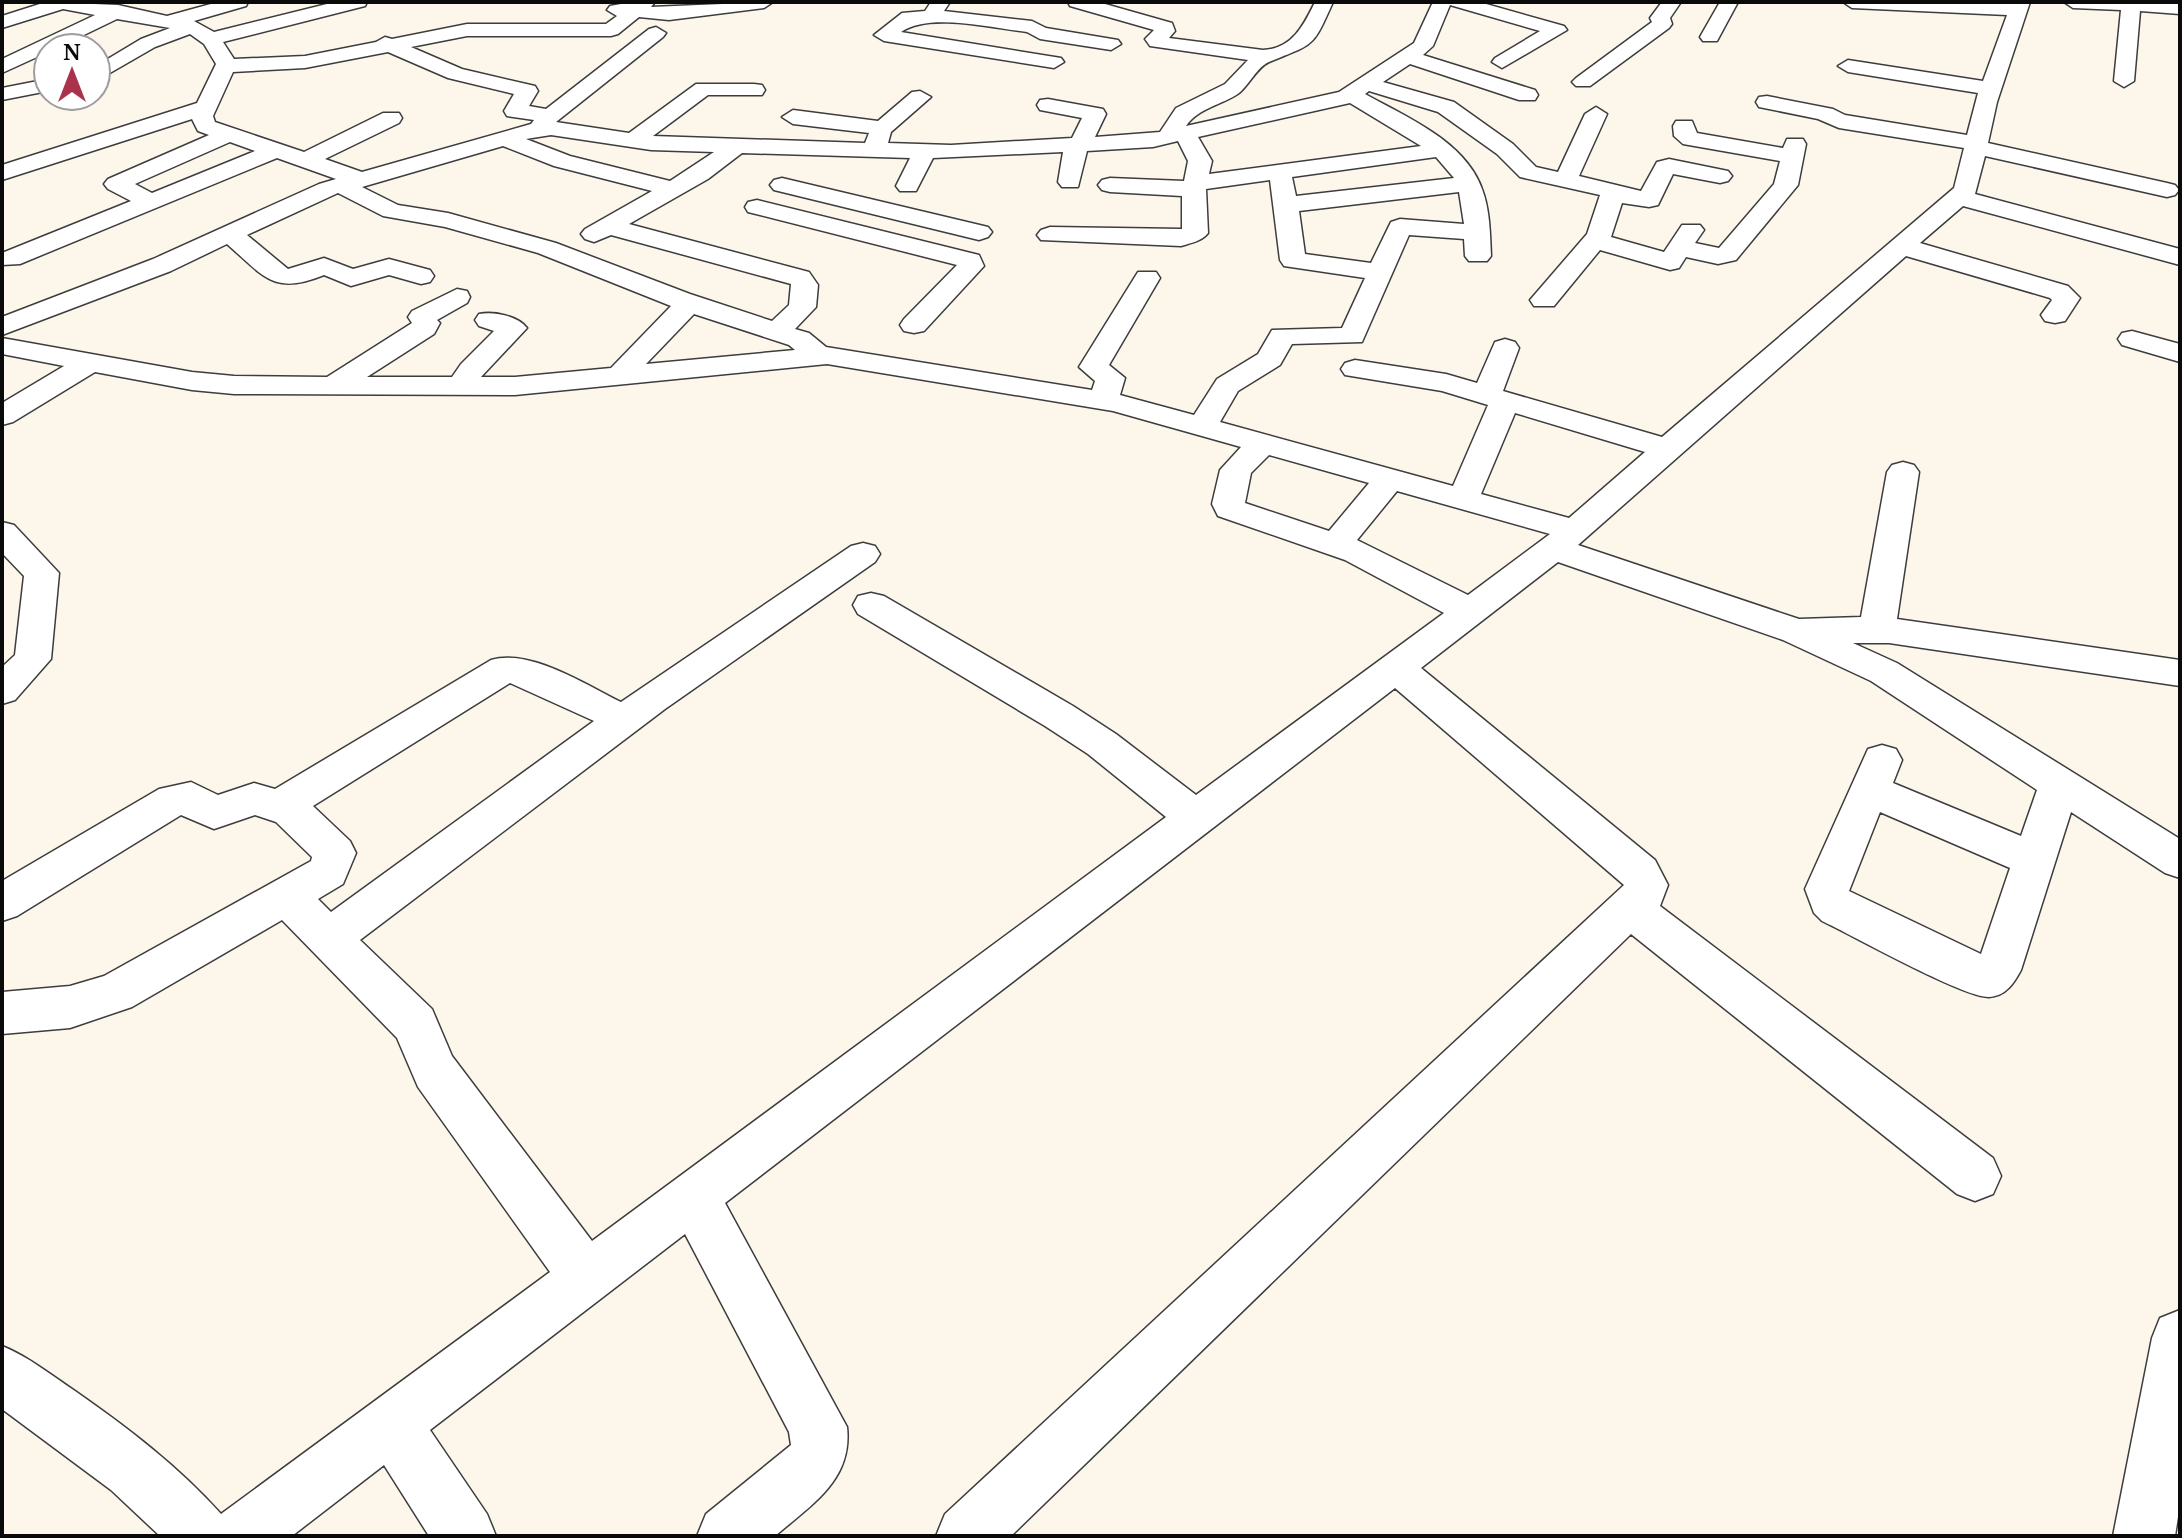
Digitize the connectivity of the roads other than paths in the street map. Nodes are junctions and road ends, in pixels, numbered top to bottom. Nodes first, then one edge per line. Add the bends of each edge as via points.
1 (25, 2) edge
2 (56, 2) edge
3 (239, 2) edge
4 (358, 2) edge
5 (764, 2) edge
6 (1077, 2) edge
7 (1164, 2) edge
8 (1442, 2) edge
9 (1458, 2) edge
10 (1672, 2) edge
11 (1729, 2) edge
12 (2073, 2) edge
13 (62, 3) edge
14 (1300, 3) edge
15 (1323, 3) edge
16 (2, 4) edge
17 (2019, 4) edge
18 (2131, 5) junction
19 (640, 7) edge
20 (1851, 7) edge
21 (596, 8) dead end
22 (2180, 8) edge
23 (938, 9) edge
24 (118, 11) junction
25 (2, 22) edge
26 (1150, 22) junction
27 (183, 23) junction
28 (577, 30) junction
29 (611, 30) junction
30 (343, 31) dead end
31 (75, 32) edge
32 (656, 33) junction
33 (682, 34) dead end
34 (1710, 37) dead end
35 (211, 39) junction
36 (1081, 39) junction
37 (2, 41) edge
38 (1111, 44) dead end
39 (112, 45) edge
40 (391, 45) junction
41 (143, 46) junction
42 (32, 49) edge
43 (32, 52) edge
44 (540, 52) dead end
45 (1263, 56) junction
46 (1410, 57) junction
47 (1054, 62) junction
48 (1502, 62) dead end
49 (112, 65) edge
50 (226, 66) junction
51 (1848, 66) dead end
52 (2, 67) edge
53 (32, 80) edge
54 (1030, 81) dead end
55 (2124, 81) dead end
56 (1583, 82) dead end
57 (32, 88) edge
58 (1358, 89) junction
59 (1991, 89) junction
60 (754, 90) dead end
61 (7, 93) edge
62 (1527, 95) dead end
63 (920, 97) dead end
64 (1767, 102) dead end
65 (1048, 105) dead end
66 (204, 108) junction
67 (1596, 114) dead end
68 (793, 117) dead end
69 (391, 118) dead end
70 (545, 123) junction
71 (1684, 126) dead end
72 (227, 135) junction
73 (1177, 135) junction
74 (503, 138) junction
75 (878, 139) junction
76 (632, 141) junction
77 (1078, 144) junction
78 (1976, 145) junction
79 (736, 146) junction
80 (815, 148) junction
81 (1000, 149) junction
82 (1440, 150) junction
83 (274, 151) junction
84 (925, 151) junction
85 (304, 161) junction
86 (1282, 172) junction
87 (2, 173) edge
88 (1720, 176) dead end
89 (995, 178) dead end
90 (1566, 180) junction
91 (350, 182) junction
92 (1070, 182) dead end
93 (1468, 184) junction
94 (782, 185) junction
95 (1110, 185) dead end
96 (908, 186) dead end
97 (1195, 186) junction
98 (672, 189) junction
99 (2167, 190) dead end
100 (1614, 194) junction
101 (1958, 197) junction
102 (150, 201) junction
103 (1285, 205) junction
104 (757, 207) junction
105 (1695, 224) dead end
106 (607, 226) junction
107 (734, 227) dead end
108 (979, 232) dead end
109 (230, 234) junction
110 (1050, 235) dead end
111 (1595, 241) junction
112 (1901, 246) junction
113 (1681, 248) junction
114 (561, 252) junction
115 (2180, 257) edge
116 (11, 259) dead end
117 (1382, 272) junction
118 (421, 276) dead end
119 (1147, 278) dead end
120 (457, 297) dead end
121 (4, 299) dead end
122 (1544, 300) dead end
123 (689, 303) junction
124 (46, 309) junction
125 (2055, 315) dead end
126 (489, 320) dead end
127 (914, 325) dead end
128 (2, 327) edge
129 (776, 332) junction
130 (2132, 339) dead end
131 (2, 346) edge
132 (1505, 348) dead end
133 (2180, 353) edge
134 (812, 357) junction
135 (91, 362) junction
136 (1355, 369) dead end
137 (619, 376) junction
138 (334, 385) junction
139 (461, 386) junction
140 (1496, 398) junction
141 (1104, 401) junction
142 (2, 416) edge
143 (1202, 427) junction
144 (1262, 444) junction
145 (1668, 449) junction
146 (1903, 472) dead end
147 (1390, 479) junction
148 (1463, 499) junction
149 (2, 533) edge
150 (1564, 540) junction
151 (1337, 543) junction
152 (863, 554) dead end
153 (871, 605) dead end
154 (1472, 612) junction
155 (1877, 629) junction
156 (1796, 631) junction
157 (1396, 668) junction
158 (2180, 673) edge
159 (2, 690) edge
160 (621, 723) junction
161 (2059, 784) junction
162 (284, 804) junction
163 (1196, 818) junction
164 (2034, 860) junction
165 (2180, 861) edge
166 (286, 896) junction
167 (2, 903) edge
168 (1631, 909) junction
169 (329, 938) junction
170 (2, 1013) edge
171 (1975, 1176) dead end
172 (693, 1197) junction
173 (586, 1277) junction
174 (2180, 1338) edge
175 (2, 1374) edge
176 (391, 1424) junction
177 (200, 1536) edge
178 (242, 1536) edge
179 (465, 1536) edge
180 (728, 1536) edge
181 (967, 1536) edge
182 (2144, 1536) edge

1 - 16 street
2 - 13 street
3 - 27 street
4 - 35 street
5 - 19 street via 669,14
6 - 26 street
7 - 26 street
8 - 46 street via 1425,43
9 - 48 street via 1557,30
10 - 56 street via 1660,18 1662,24
11 - 34 street
12 - 18 street
13 - 24 street
13 - 25 street
14 - 15 street
15 - 45 street via 1307,38
17 - 20 street
17 - 59 street
18 - 22 street
18 - 55 street
19 - 21 street
19 - 29 street
23 - 36 street
23 - 47 street via 909,17 884,35
24 - 27 street
24 - 31 street
26 - 45 street via 1166,29 1157,42
27 - 35 street
27 - 41 street
28 - 29 street
28 - 40 street via 467,30
28 - 44 street
29 - 32 street
30 - 40 street
32 - 33 street
32 - 70 street
35 - 50 street
36 - 38 street
36 - 47 street
37 - 42 street
39 - 41 street
40 - 50 street via 305,62
40 - 70 street via 455,74 527,91 515,111
41 - 49 street
43 - 52 street
45 - 73 street via 1232,88 1179,117
46 - 58 street
46 - 62 street
47 - 54 street
50 - 66 street
51 - 59 street
53 - 61 street
57 - 61 street
58 - 73 street
58 - 82 street
58 - 90 street via 1446,107 1528,172
59 - 78 street
60 - 76 street via 703,88
63 - 75 street
64 - 78 street via 1839,121
65 - 77 street via 1095,114
66 - 72 street via 206,126
66 - 87 street
67 - 90 street
68 - 75 street
69 - 85 street
70 - 74 street
70 - 76 street
71 - 113 street via 1691,139 1794,150 1786,185 1727,255
72 - 83 street
72 - 102 street via 116,184
73 - 77 street
73 - 97 street via 1200,161
74 - 91 street
74 - 98 street via 562,161
75 - 80 street
75 - 84 street
76 - 79 street
77 - 81 street
77 - 92 street
78 - 99 street
78 - 101 street via 1965,191
79 - 80 street
79 - 98 street
80 - 94 street
81 - 84 street
81 - 89 street
82 - 86 street
82 - 93 street
83 - 85 street
83 - 102 street
84 - 96 street
85 - 91 street
86 - 97 street
86 - 103 street
88 - 100 street via 1669,166 1649,200
90 - 100 street
91 - 109 street
91 - 114 street via 400,214 448,220
93 - 103 street
93 - 117 street via 1477,245 1400,227
94 - 104 street
94 - 108 street
95 - 97 street
97 - 110 street via 1195,229 1190,236
98 - 106 street
100 - 111 street
101 - 112 street
101 - 115 street
102 - 116 street
103 - 117 street via 1293,260
104 - 107 street
104 - 127 street via 970,261 971,266
105 - 113 street
106 - 114 street
106 - 129 street via 800,278 805,285 802,307
109 - 118 street via 289,278 324,266 351,278 389,267
109 - 124 street
111 - 113 street via 1670,262
111 - 122 street
112 - 125 street via 2059,292 2067,298
112 - 145 street
114 - 123 street
117 - 143 street via 1352,336 1282,336 1270,359 1227,385
119 - 141 street via 1093,367 1110,378
120 - 138 street via 422,317 424,328
121 - 124 street
123 - 129 street
123 - 137 street
124 - 128 street
126 - 139 street via 513,328
129 - 134 street via 810,344
130 - 133 street
131 - 135 street
132 - 140 street
134 - 137 street
134 - 141 street via 827,355
135 - 138 street via 234,385
135 - 142 street
136 - 140 street via 1421,378
137 - 139 street
138 - 139 street
140 - 145 street
140 - 148 street
141 - 143 street
143 - 144 street
144 - 147 street
144 - 151 street via 1236,470 1230,509
145 - 150 street
146 - 155 street
147 - 148 street
147 - 151 street
148 - 150 street
149 - 159 street via 42,573 33,659
150 - 154 street
150 - 156 street
151 - 154 street
152 - 160 street
153 - 163 street via 1070,723
154 - 157 street
155 - 156 street
155 - 158 street
156 - 161 street via 1884,672
157 - 163 street
157 - 168 street via 1640,872 1644,894
160 - 162 street via 613,714 524,672 504,669
160 - 169 street
161 - 164 street
161 - 165 street
162 - 166 street via 335,853 328,872
162 - 167 street via 254,799 214,813 191,798 173,800
163 - 172 street
164 - 164 street via 1998,970 1990,977 1838,908 1827,889 1876,775
166 - 169 street
166 - 170 street via 116,993 70,1007
168 - 171 street
168 - 181 street
169 - 173 street via 415,1024 435,1071
172 - 173 street
172 - 180 street via 818,1427 820,1446 812,1465
173 - 176 street
174 - 182 street
175 - 177 street via 134,1472
176 - 178 street
176 - 179 street

